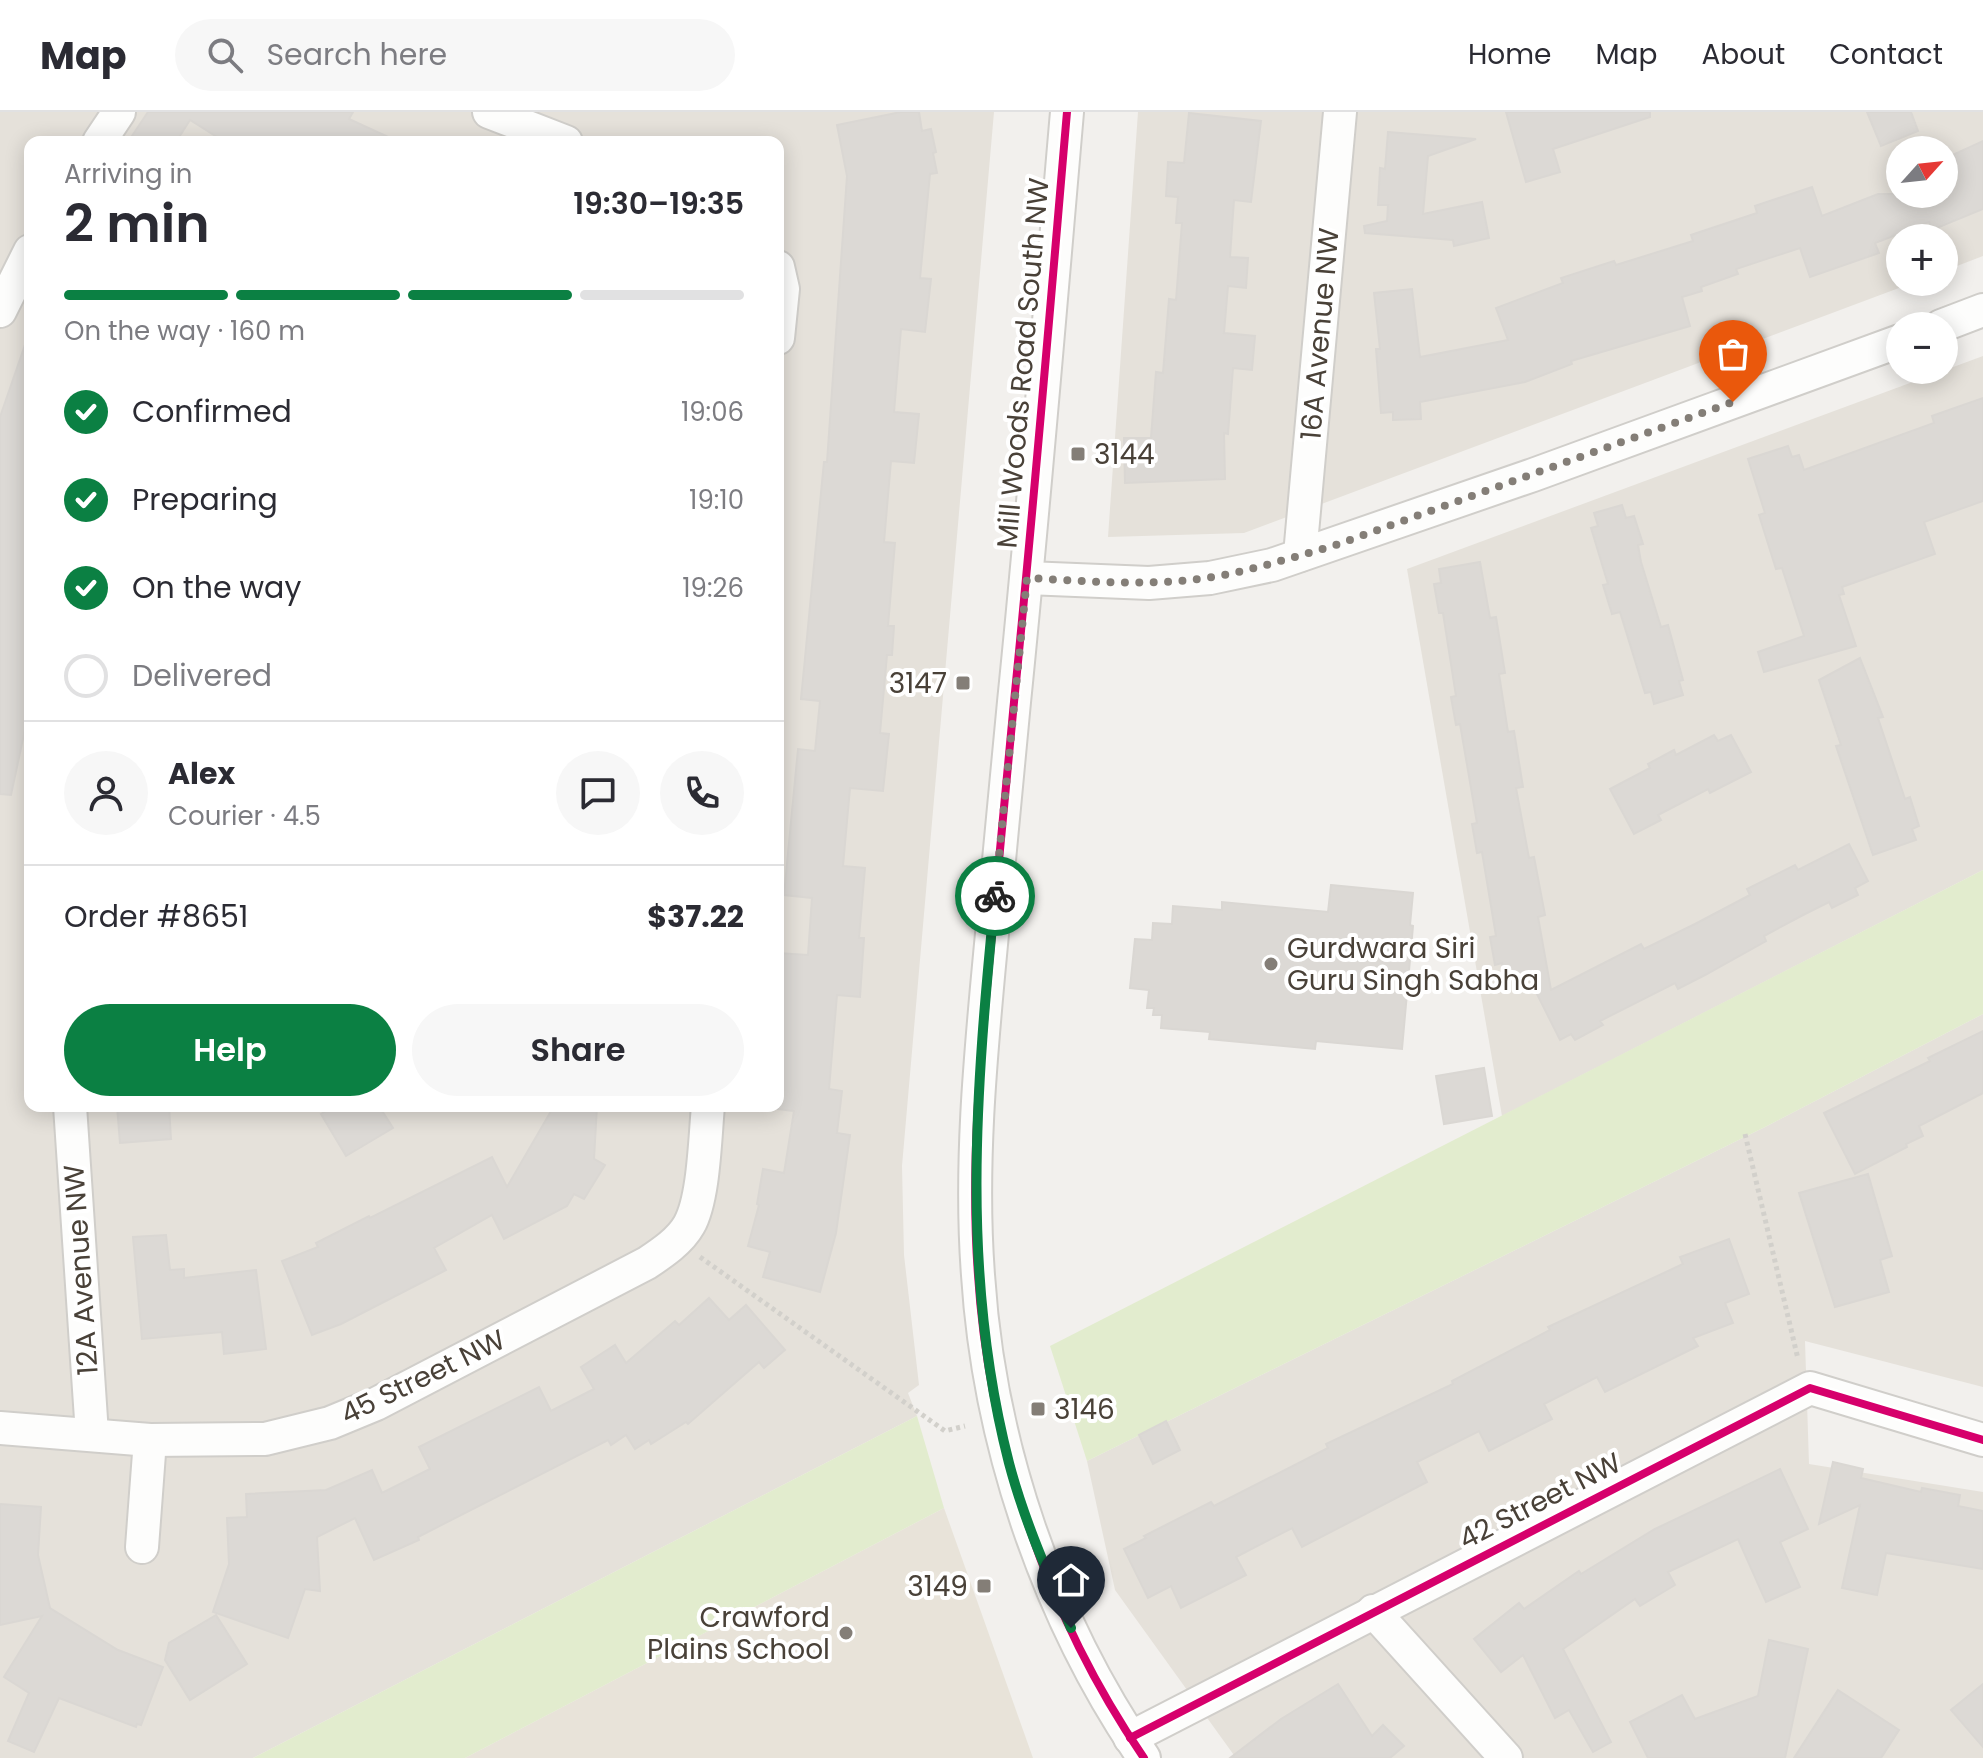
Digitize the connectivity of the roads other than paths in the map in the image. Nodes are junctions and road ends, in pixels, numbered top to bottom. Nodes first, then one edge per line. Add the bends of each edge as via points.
1 (119, 112) edge
2 (489, 112) edge
3 (1067, 112) edge
4 (1340, 112) edge
5 (103, 136) edge
6 (551, 136) edge
7 (24, 263) edge
8 (1983, 310) edge
9 (0, 311) edge
10 (1958, 320) edge
11 (1886, 346) edge
12 (1300, 555) junction
13 (1027, 578) junction
14 (70, 1112) edge
15 (707, 1112) edge
16 (0, 1428) edge
17 (92, 1434) junction
18 (150, 1440) junction
19 (1983, 1440) edge
20 (142, 1547) dead end
21 (1373, 1611) junction
22 (1137, 1748) edge
23 (1506, 1758) edge

1 - 5 street
2 - 6 street
3 - 13 street, Mill Woods Road South NW
4 - 12 street, 16A Avenue NW
7 - 9 street
8 - 10 street
11 - 12 street
12 - 13 street via 1242,572 1180,581
13 - 22 street, Mill Woods Road South NW via 978,1073 978,1280 993,1389 1028,1524 1071,1628
14 - 17 street, 12A Avenue NW
15 - 18 street, 45 Street NW via 689,1225 647,1263 330,1423 265,1439
16 - 17 street, 45 Street NW
17 - 18 street, 45 Street NW
18 - 20 street
19 - 21 street, 42 Street NW via 1810,1388
21 - 22 street, 42 Street NW
21 - 23 street

